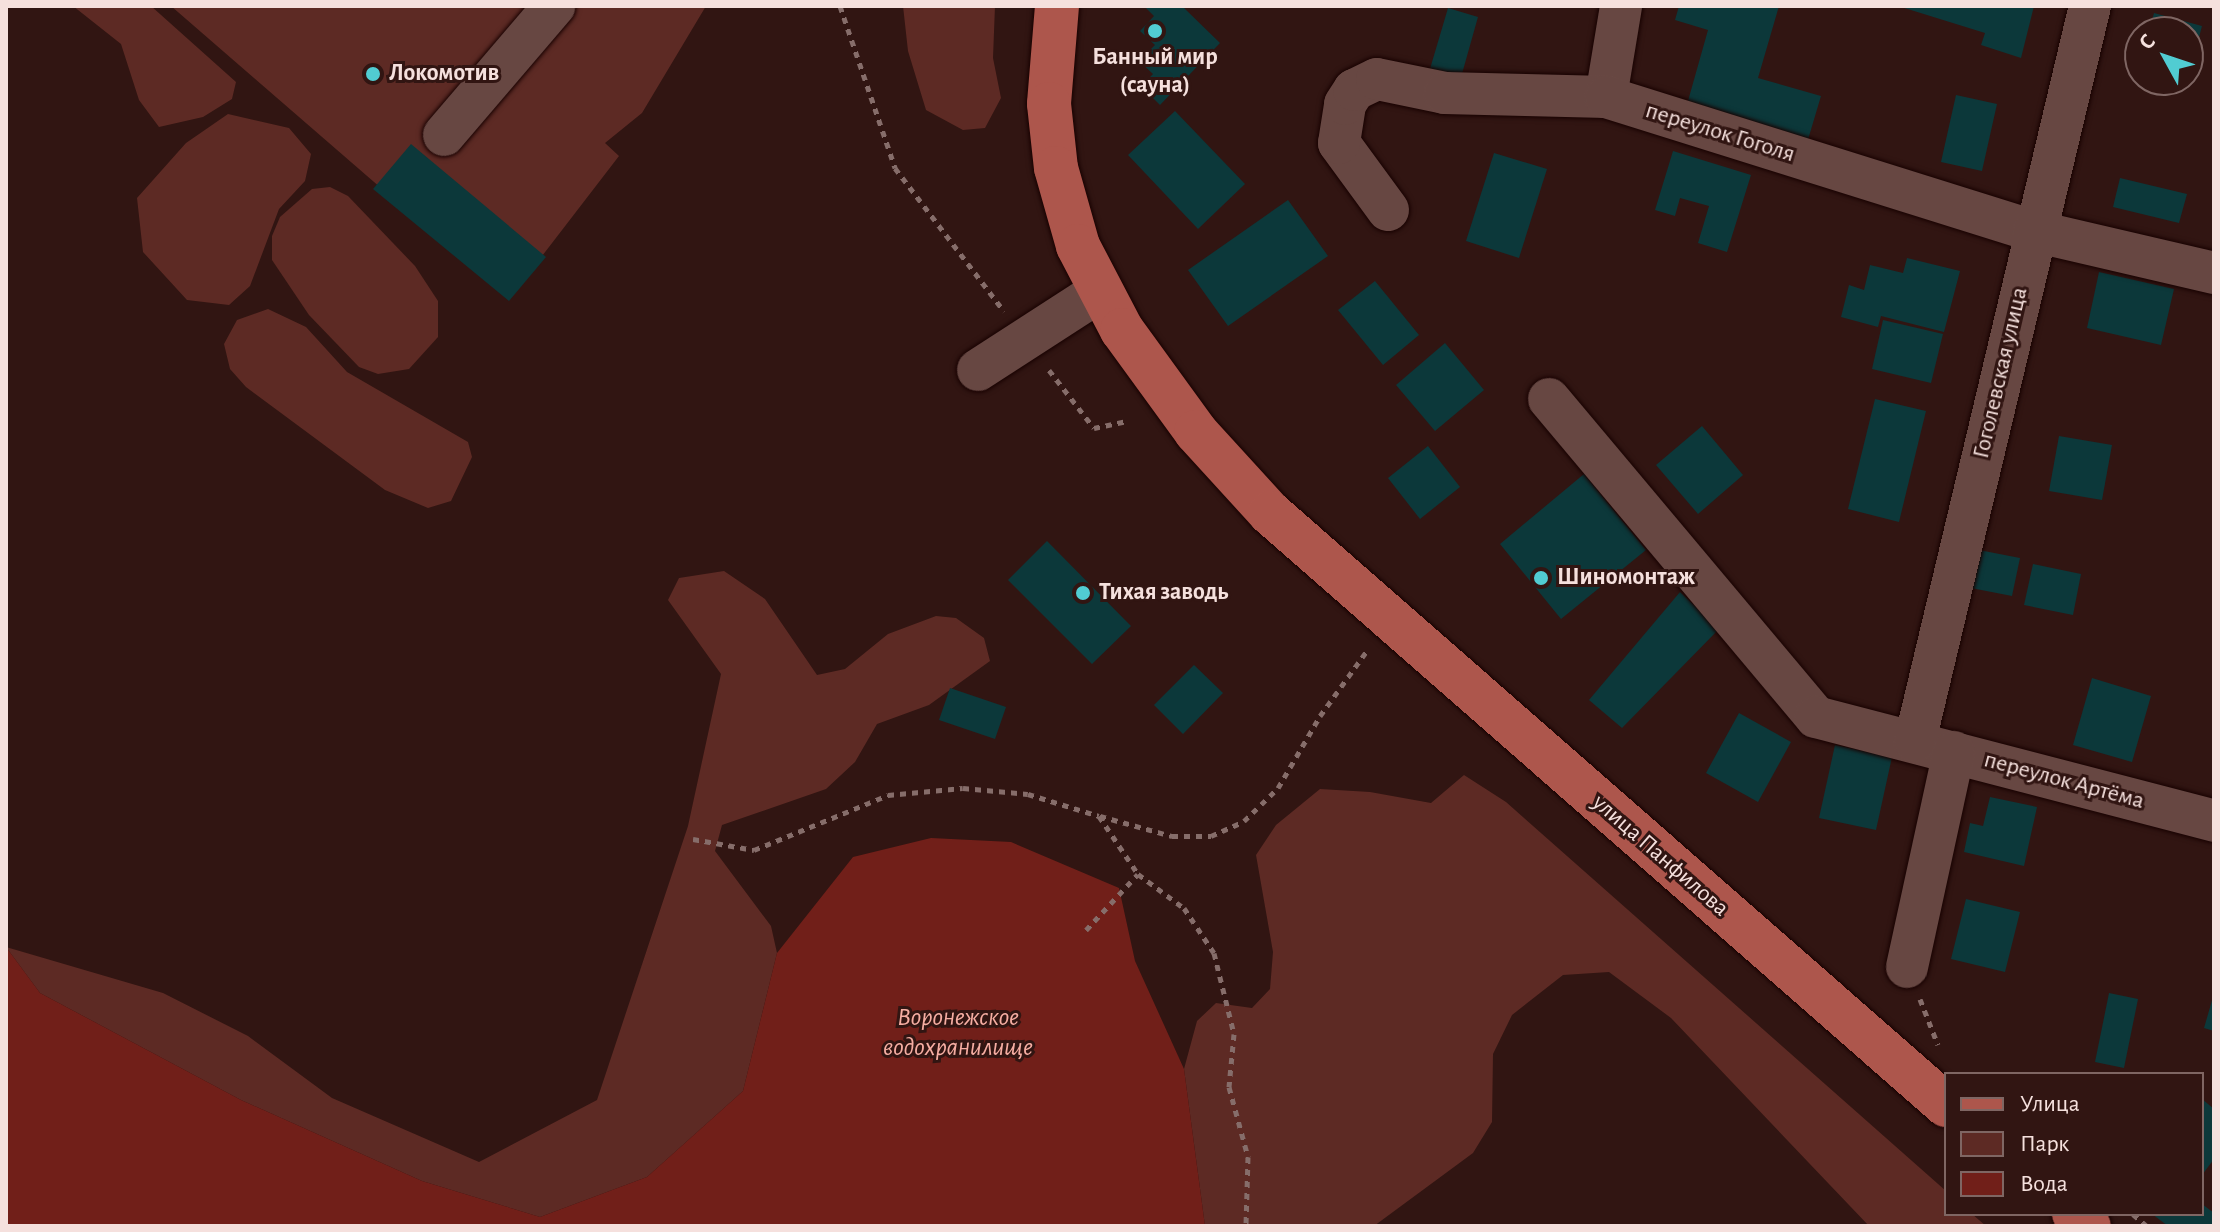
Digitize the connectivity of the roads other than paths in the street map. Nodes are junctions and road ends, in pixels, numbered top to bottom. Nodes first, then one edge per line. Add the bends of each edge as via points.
1 (554, 6) edge
2 (1057, 6) edge
3 (1621, 6) edge
4 (2090, 6) edge
5 (1606, 97) junction
6 (444, 135) dead end
7 (1388, 210) dead end
8 (2034, 231) junction
9 (2214, 273) edge
10 (1100, 291) junction
11 (978, 370) dead end
12 (1549, 399) dead end
13 (1934, 746) junction
14 (2214, 821) edge
15 (1907, 967) road end
16 (1944, 1103) edge

1 - 6 street
2 - 10 main road via 1049,104 1056,168 1078,246
3 - 5 street
4 - 8 street, Гоголевская улица
5 - 7 street, переулок Гоголя via 1445,93 1377,79 1354,90 1339,123 1339,143
5 - 8 street, переулок Гоголя
8 - 9 street, переулок Гоголя
8 - 13 street, Гоголевская улица
10 - 11 street
10 - 16 main road, улица Панфилова via 1196,432 1270,513
12 - 13 street, переулок Артёма via 1816,717
13 - 14 street, переулок Артёма
13 - 15 street, Гоголевская улица

